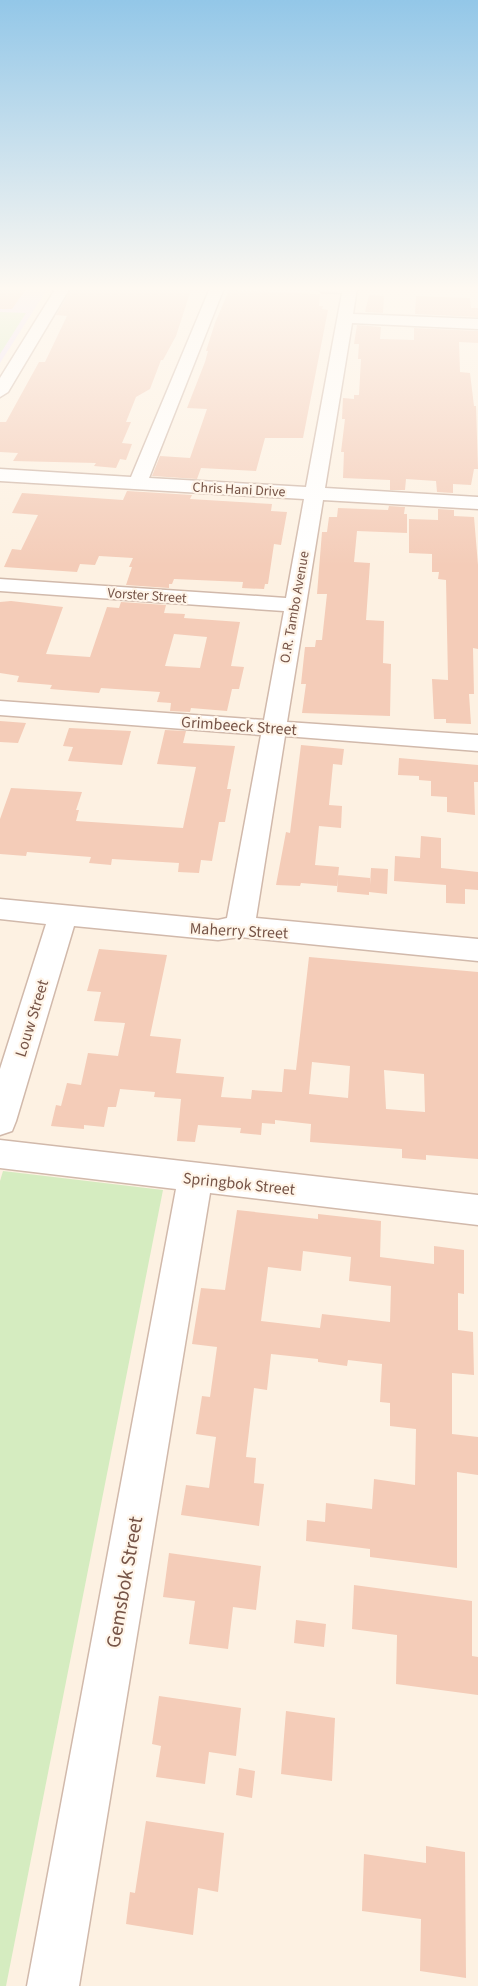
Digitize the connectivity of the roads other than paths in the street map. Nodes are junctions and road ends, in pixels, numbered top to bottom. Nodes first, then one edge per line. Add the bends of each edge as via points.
1 (180, 381) edge
2 (335, 381) edge
3 (0, 475) edge
4 (138, 483) junction
5 (316, 494) junction
6 (478, 503) edge
7 (0, 585) edge
8 (294, 605) junction
9 (0, 708) edge
10 (273, 728) junction
11 (478, 742) edge
12 (0, 909) edge
13 (63, 916) junction
14 (240, 927) junction
15 (478, 950) edge
16 (0, 1121) edge
17 (0, 1154) edge
18 (195, 1178) junction
19 (478, 1210) edge
20 (53, 1986) edge

1 - 4 street
2 - 5 street, O.R. Tambo Avenue
3 - 4 street, Chris Hani Drive
4 - 5 street, Chris Hani Drive
5 - 6 street, Chris Hani Drive
5 - 8 street, O.R. Tambo Avenue
7 - 8 street, Vorster Street
8 - 10 street, O.R. Tambo Avenue
9 - 10 street, Grimbeeck Street
10 - 11 street, Grimbeeck Street
10 - 14 street, O.R. Tambo Avenue
12 - 13 street, Maherry Street
13 - 14 street, Maherry Street via 218,930
13 - 16 street, Louw Street
14 - 15 street, Maherry Street
17 - 18 street, Springbok Street
18 - 19 street, Springbok Street
18 - 20 street, Gemsbok Street

